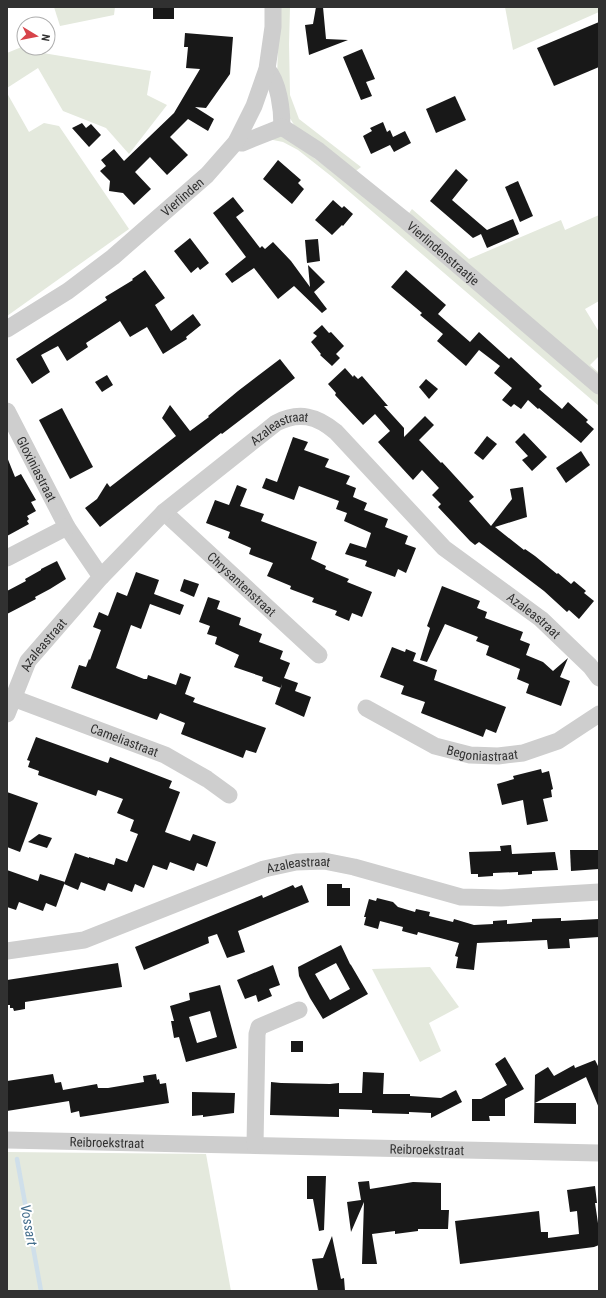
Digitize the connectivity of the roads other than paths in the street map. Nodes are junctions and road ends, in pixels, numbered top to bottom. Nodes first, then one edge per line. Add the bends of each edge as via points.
1 (273, 7) edge
2 (267, 69) junction
3 (282, 128) junction
4 (236, 142) junction
5 (7, 329) edge
6 (599, 386) edge
7 (7, 411) edge
8 (164, 512) junction
9 (67, 527) junction
10 (7, 558) edge
11 (101, 577) junction
12 (319, 656) dead end
13 (599, 678) edge
14 (10, 706) edge
15 (366, 708) dead end
16 (599, 714) edge
17 (230, 795) dead end
18 (599, 892) edge
19 (7, 951) edge
20 (299, 1010) dead end
21 (7, 1140) edge
22 (255, 1145) junction
23 (599, 1153) edge

1 - 2 street, Vierlinden
2 - 3 street via 272,75 282,112
2 - 4 street, Vierlinden via 254,106
3 - 4 street via 242,143
3 - 6 street, Vierlindenstraatje via 319,151 406,221
4 - 5 street, Vierlinden via 207,176 113,257 68,291
7 - 9 street, Gloxiniastraat
8 - 11 street, Azaleastraat
8 - 12 street, Chrysantenstraat
8 - 13 street, Azaleastraat via 276,423 287,417 312,418 325,423 336,432 444,548 541,619
9 - 10 street
9 - 11 street, Gloxiniastraat
11 - 14 street, Azaleastraat via 28,662
14 - 17 street, Cameliastraat via 165,755
15 - 16 street, Begoniastraat via 435,746 470,755 498,756 523,753 558,741
18 - 19 street, Azaleastraat via 501,898 461,897 354,867 324,862 296,862 264,869 84,940
20 - 22 street via 259,1027
21 - 22 street, Reibroekstraat
22 - 23 street, Reibroekstraat

